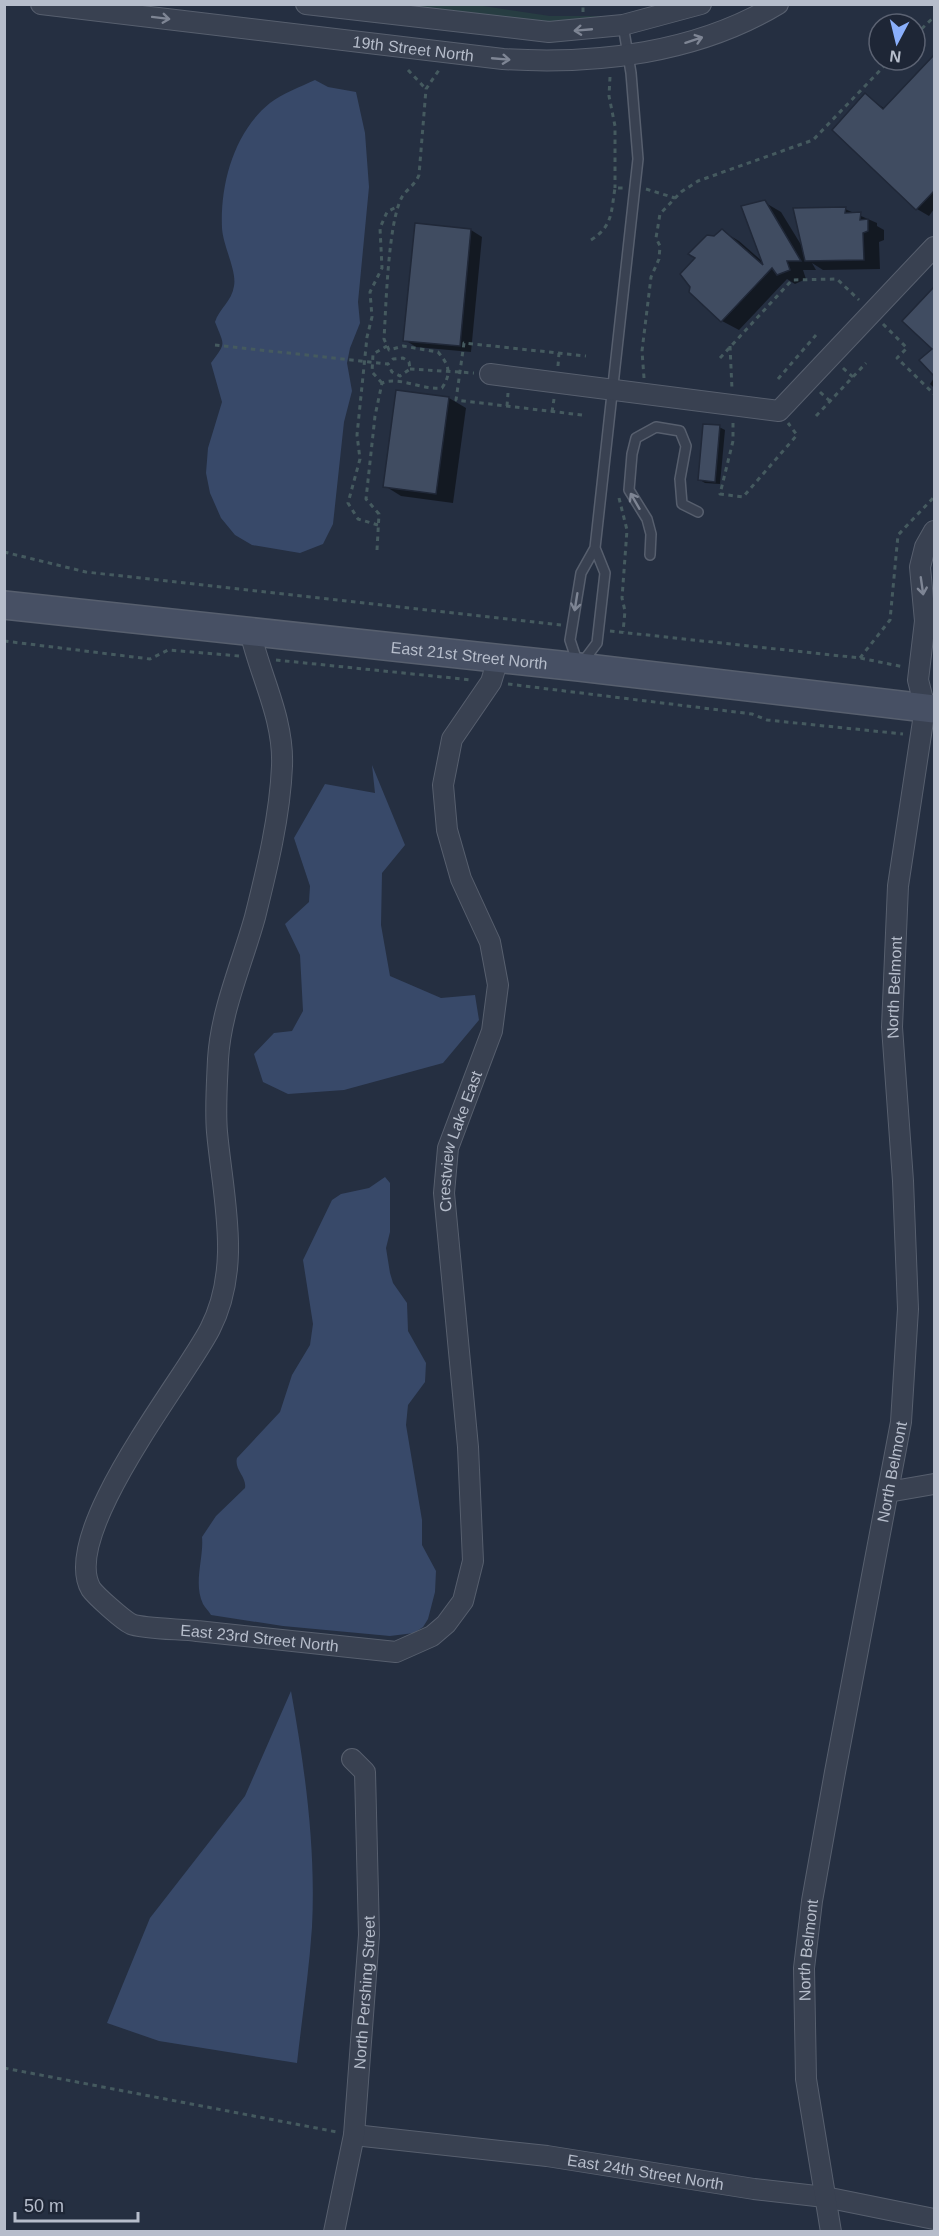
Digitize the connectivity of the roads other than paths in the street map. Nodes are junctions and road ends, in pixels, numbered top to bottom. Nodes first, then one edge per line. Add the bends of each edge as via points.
1 (306, 4) edge
2 (701, 4) edge
3 (778, 4) edge
4 (49, 5) edge
5 (623, 25) junction
6 (628, 54) junction
7 (934, 247) edge
8 (490, 374) road end
9 (614, 389) junction
10 (698, 512) dead end
11 (934, 531) edge
12 (595, 548) junction
13 (650, 555) dead end
14 (4, 605) edge
15 (250, 631) junction
16 (498, 658) junction
17 (579, 667) junction
18 (931, 705) edge
19 (934, 1484) edge
20 (888, 1492) junction
21 (432, 1636) joint
22 (352, 1760) dead end
23 (354, 2135) junction
24 (825, 2198) junction
25 (934, 2219) edge
26 (334, 2232) edge
27 (831, 2232) edge

5 -> 1 street, 19th Street North via 570,32 525,31
2 - 5 street, 19th Street North
6 -> 3 street, 19th Street North via 697,39
4 -> 6 street, 19th Street North via 503,59 583,60
5 - 6 lane
6 - 9 lane via 638,159
7 - 9 street via 779,411
8 - 9 street
9 - 12 lane
13 -> 10 lane via 648,519 629,490 636,438 656,427 680,430 686,446 680,479 682,504
11 -> 18 street, North Belmont via 920,567 925,621 918,680
12 -> 17 lane via 581,573 570,640
12 - 17 lane via 604,573 597,643
14 - 15 main road, East 21st Street North
15 - 16 main road, East 21st Street North
15 - 21 street, East 23rd Street North via 275,712 282,765 255,917 234,979 218,1055 217,1128 229,1246 225,1288 210,1328 134,1446 107,1497 86,1560 86,1577 94,1593 132,1624 396,1652
16 - 17 main road, East 21st Street North
16 - 21 street, Crestview Lake East via 491,682 452,739 443,785 447,830 461,879 490,942 498,985 492,1031 448,1148 444,1193 468,1447 473,1561 463,1601
17 - 18 main road, East 21st Street North
18 - 20 street, North Belmont via 898,886 892,1027 908,1309 901,1422
19 - 20 street
20 - 24 street, North Belmont via 829,1804 804,1968 806,2079
22 - 23 street, North Pershing Street via 365,1772 369,1935
23 - 24 street, East 24th Street North via 547,2156
23 - 26 street, North Pershing Street
24 - 25 street, East 24th Street North
24 - 27 street, North Belmont

